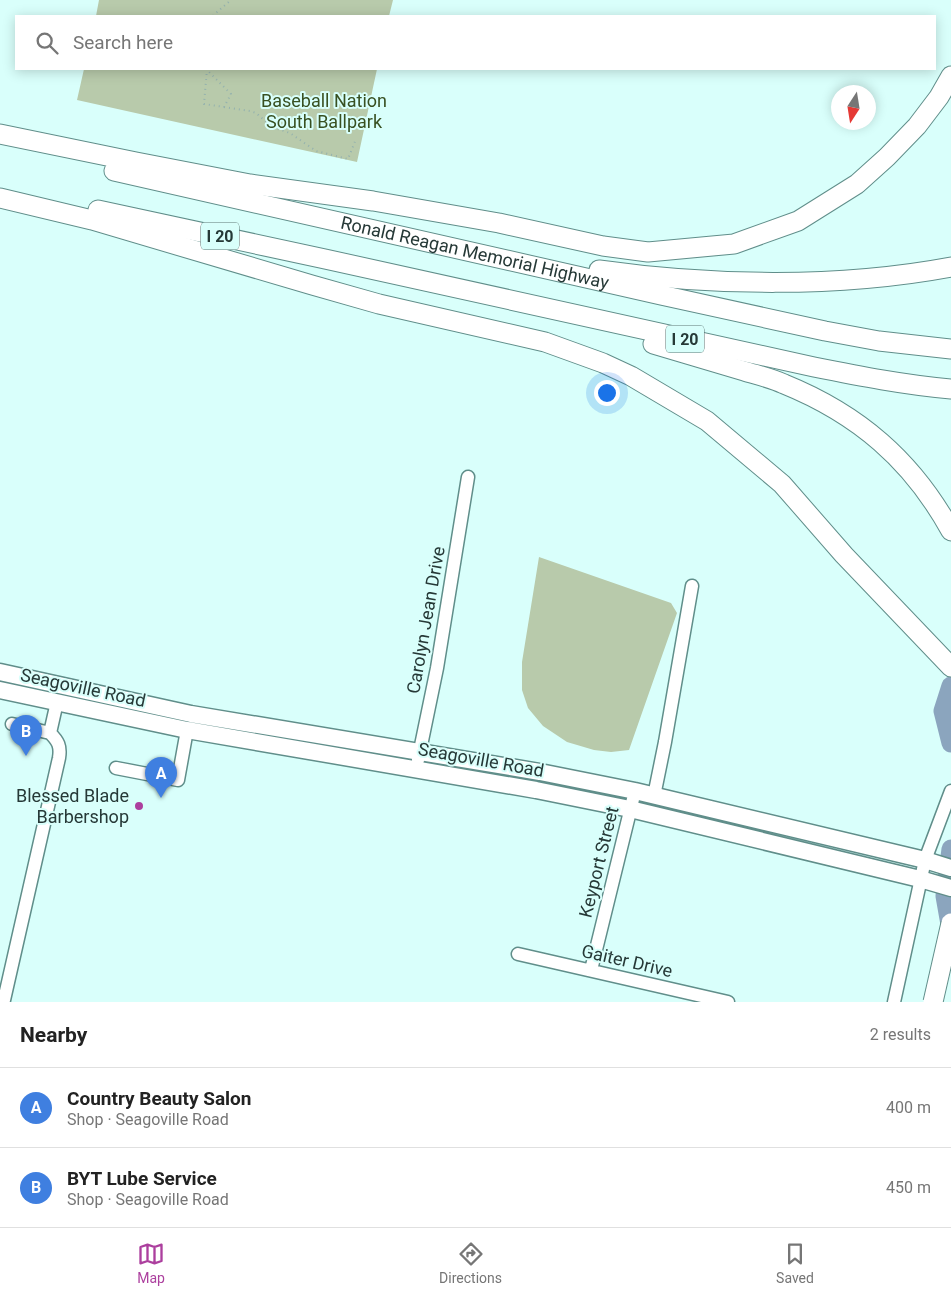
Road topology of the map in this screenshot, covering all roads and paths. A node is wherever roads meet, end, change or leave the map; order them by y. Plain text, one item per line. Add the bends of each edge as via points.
1 (232, 0) edge
2 (214, 15) edge
3 (208, 70) edge
4 (951, 76) edge
5 (224, 107) junction
6 (0, 134) edge
7 (356, 139) dead end
8 (0, 144) edge
9 (0, 190) edge
10 (0, 198) edge
11 (349, 225) junction
12 (950, 268) edge
13 (440, 284) junction
14 (945, 349) edge
15 (942, 388) edge
16 (468, 477) dead end
17 (951, 531) edge
18 (692, 586) dead end
19 (951, 667) edge
20 (0, 672) edge
21 (61, 685) junction
22 (0, 690) edge
23 (57, 702) junction
24 (189, 722) junction
25 (12, 724) dead end
26 (50, 733) junction
27 (419, 753) junction
28 (116, 768) dead end
29 (416, 770) junction
30 (635, 791) junction
31 (951, 791) edge
32 (654, 796) junction
33 (630, 809) junction
34 (731, 814) junction
35 (727, 832) junction
36 (936, 859) edge
37 (920, 879) junction
38 (944, 886) edge
39 (951, 923) edge
40 (518, 954) dead end
41 (591, 970) junction
42 (947, 980) edge
43 (4, 1000) dead end
44 (728, 1002) edge
45 (894, 1002) edge
46 (932, 1002) edge

1 - 2 path
3 - 5 path via 231,94
3 - 5 path via 204,104
4 - 6 highway via 918,126 887,157 857,184 798,220 734,244 648,252 392,204 250,184
5 - 7 path via 256,113 272,127 290,133 316,151 348,159
8 - 11 highway, Ronald Reagan Memorial Highway / I 20
9 - 13 highway, I 20
10 - 19 highway via 92,220 379,304 545,342 631,376 707,421 782,484 832,542
11 - 12 highway via 590,269 668,278 822,282
11 - 14 highway, Ronald Reagan Memorial Highway / I 20 via 825,331
13 - 15 highway, I 20 via 858,376
13 - 17 highway via 782,383 822,401 854,420 905,464 926,490
16 - 27 street, Carolyn Jean Drive via 437,668
18 - 32 street
20 - 21 main road, Seagoville Road
21 - 23 main road
21 - 24 main road, Seagoville Road
22 - 23 main road, Seagoville Road
23 - 24 main road, Seagoville Road
23 - 26 street
24 - 27 main road, Seagoville Road
24 - 28 street via 178,780
24 - 29 main road, Seagoville Road
25 - 26 street
26 - 43 street via 59,743 59,754
27 - 29 street, Carolyn Jean Drive
27 - 30 main road, Seagoville Road
29 - 33 main road, Seagoville Road
30 - 32 main road, Seagoville Road
30 - 33 street, Keyport Street
31 - 36 street
32 - 34 main road, Seagoville Road
33 - 35 main road, Seagoville Road
33 - 41 street, Keyport Street
34 - 35 main road
34 - 36 main road, Seagoville Road
35 - 37 main road, Seagoville Road
36 - 37 street
37 - 38 main road, Seagoville Road
37 - 45 street
39 - 46 highway, bridge
40 - 41 street, Gaiter Drive
41 - 44 street, Gaiter Drive
42 - 46 highway

